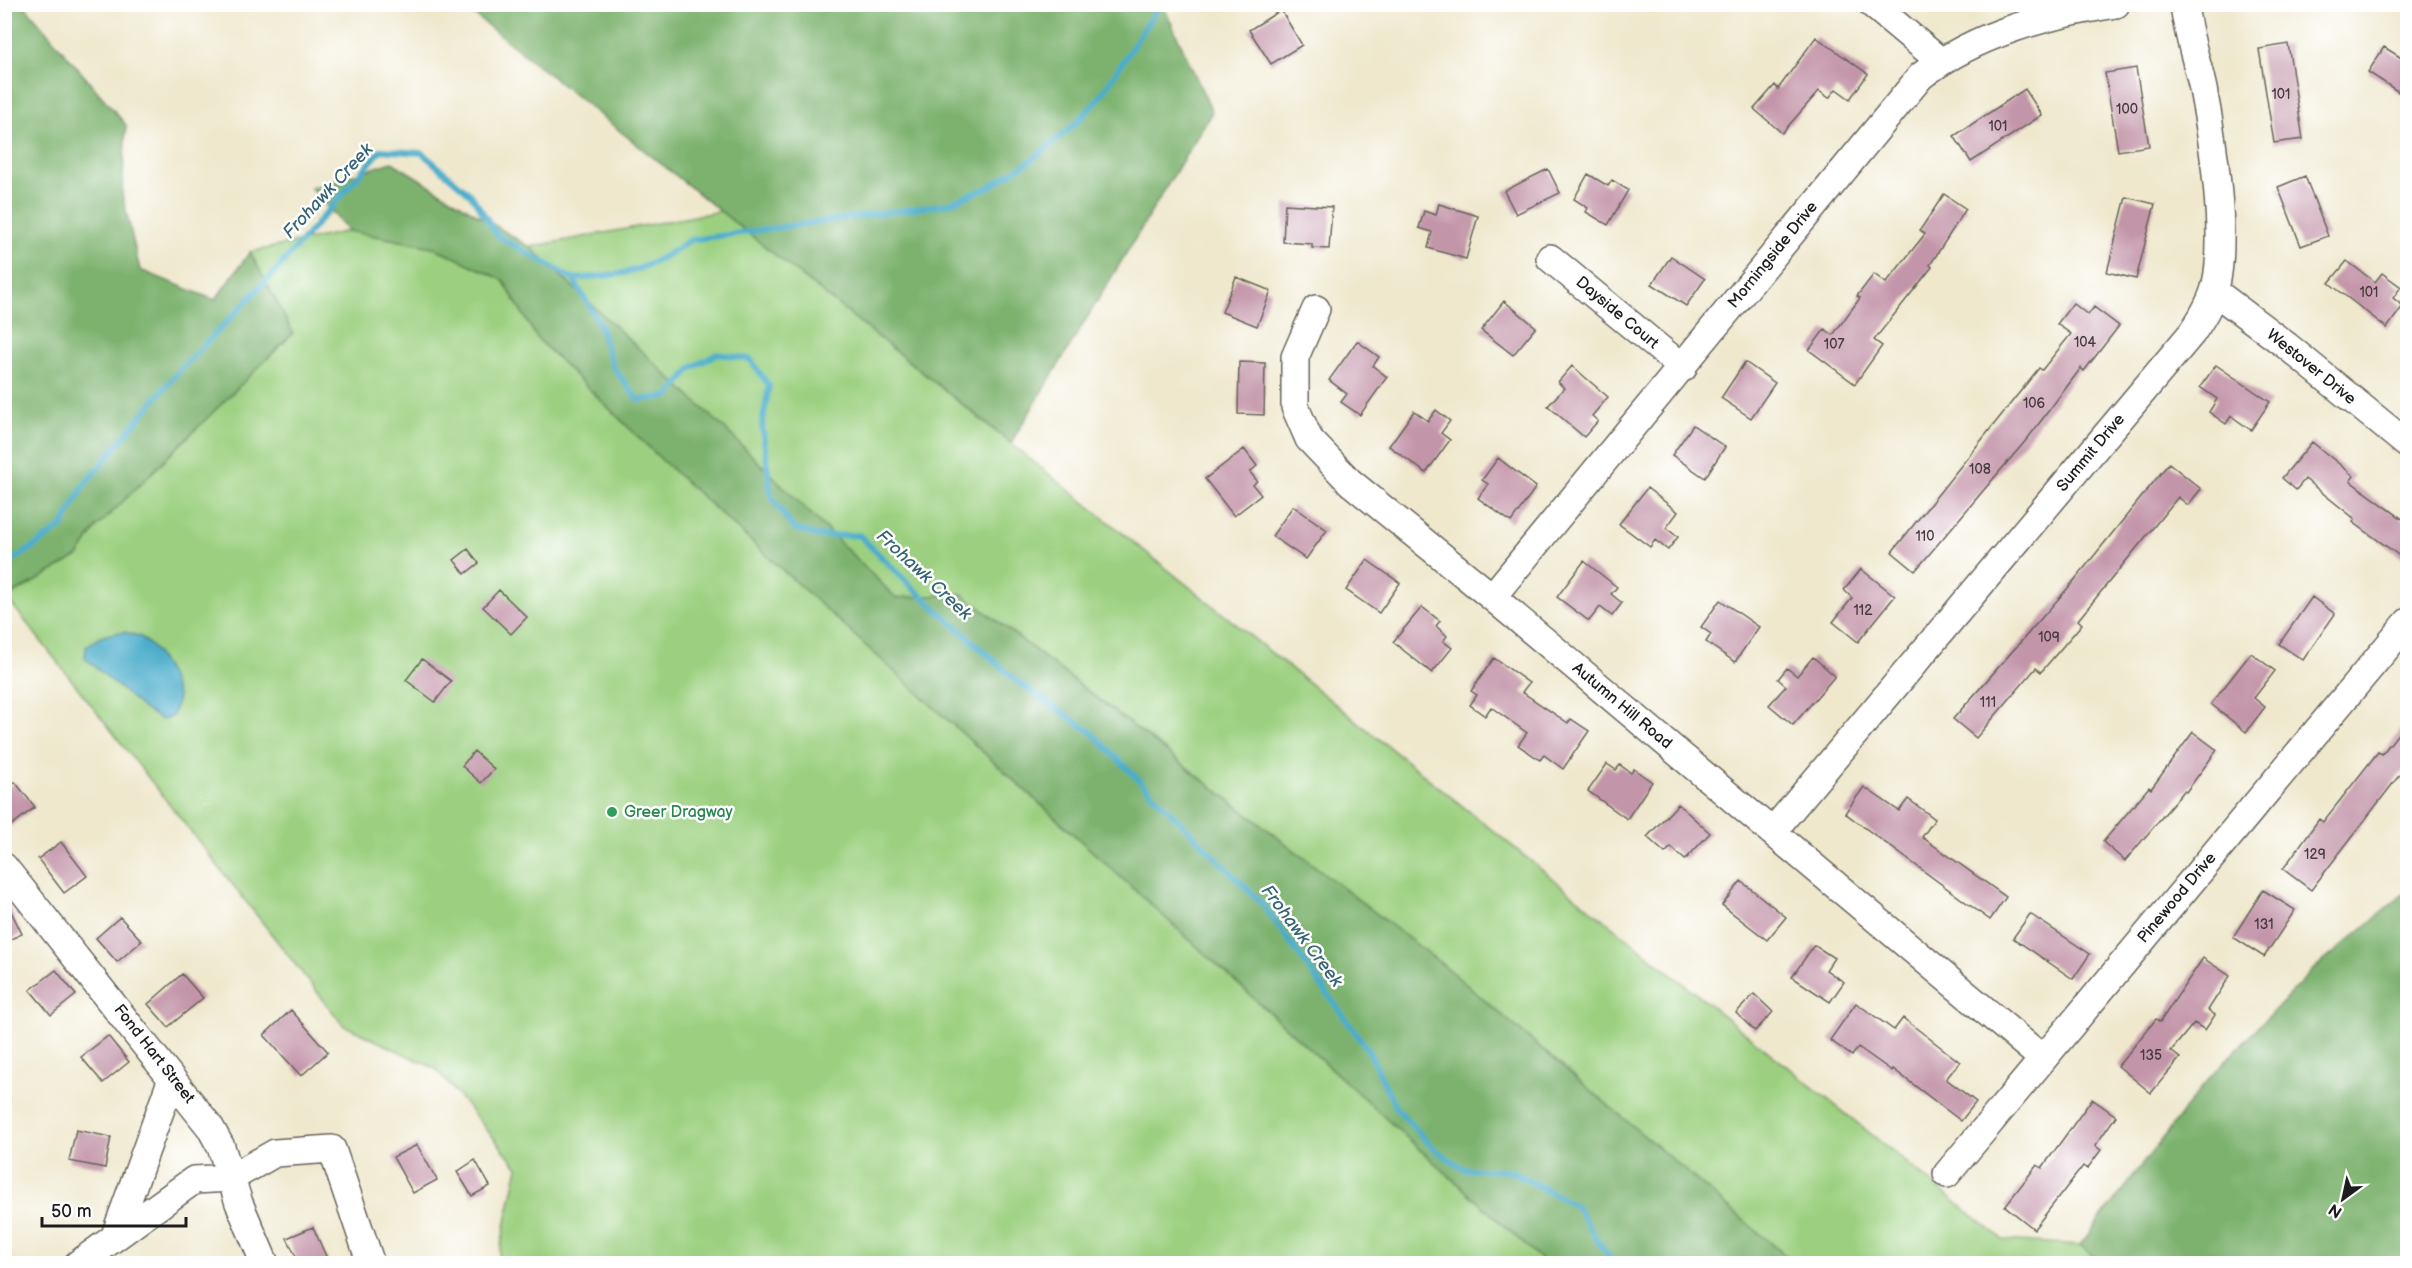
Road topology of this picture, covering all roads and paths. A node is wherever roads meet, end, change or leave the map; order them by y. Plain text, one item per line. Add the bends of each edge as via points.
1 (1872, 4) edge
2 (2116, 4) edge
3 (2184, 4) edge
4 (1940, 61) junction
5 (1550, 258) dead end
6 (2214, 291) junction
7 (1316, 309) dead end
8 (1683, 368) junction
9 (2408, 445) edge
10 (1492, 597) junction
11 (2408, 622) edge
12 (1772, 832) junction
13 (4, 867) edge
14 (2043, 1059) junction
15 (171, 1081) junction
16 (1947, 1174) dead end
17 (231, 1178) junction
18 (114, 1238) junction
19 (78, 1263) edge
20 (265, 1263) edge
21 (371, 1263) edge

1 - 4 street
2 - 4 street, Morningside Drive via 2021,26
3 - 6 street, Summit Drive via 2203,89 2217,199 2218,264
4 - 8 street, Morningside Drive via 1905,93
5 - 8 street, Dayside Court
6 - 9 street, Westover Drive
6 - 12 street, Summit Drive via 2192,333
7 - 10 street, Autumn Hill Road via 1295,357 1295,407 1309,439 1350,482
8 - 10 street, Morningside Drive
10 - 12 street, Autumn Hill Road
11 - 14 street, Pinewood Drive
12 - 14 street, Autumn Hill Road
13 - 15 street, Fond Hart Street
14 - 16 street, Pinewood Drive
15 - 17 street, Fond Hart Street via 210,1127
15 - 18 street
17 - 18 street via 194,1180
17 - 20 street, Fond Hart Street
17 - 21 street via 275,1153 332,1149
18 - 19 street

